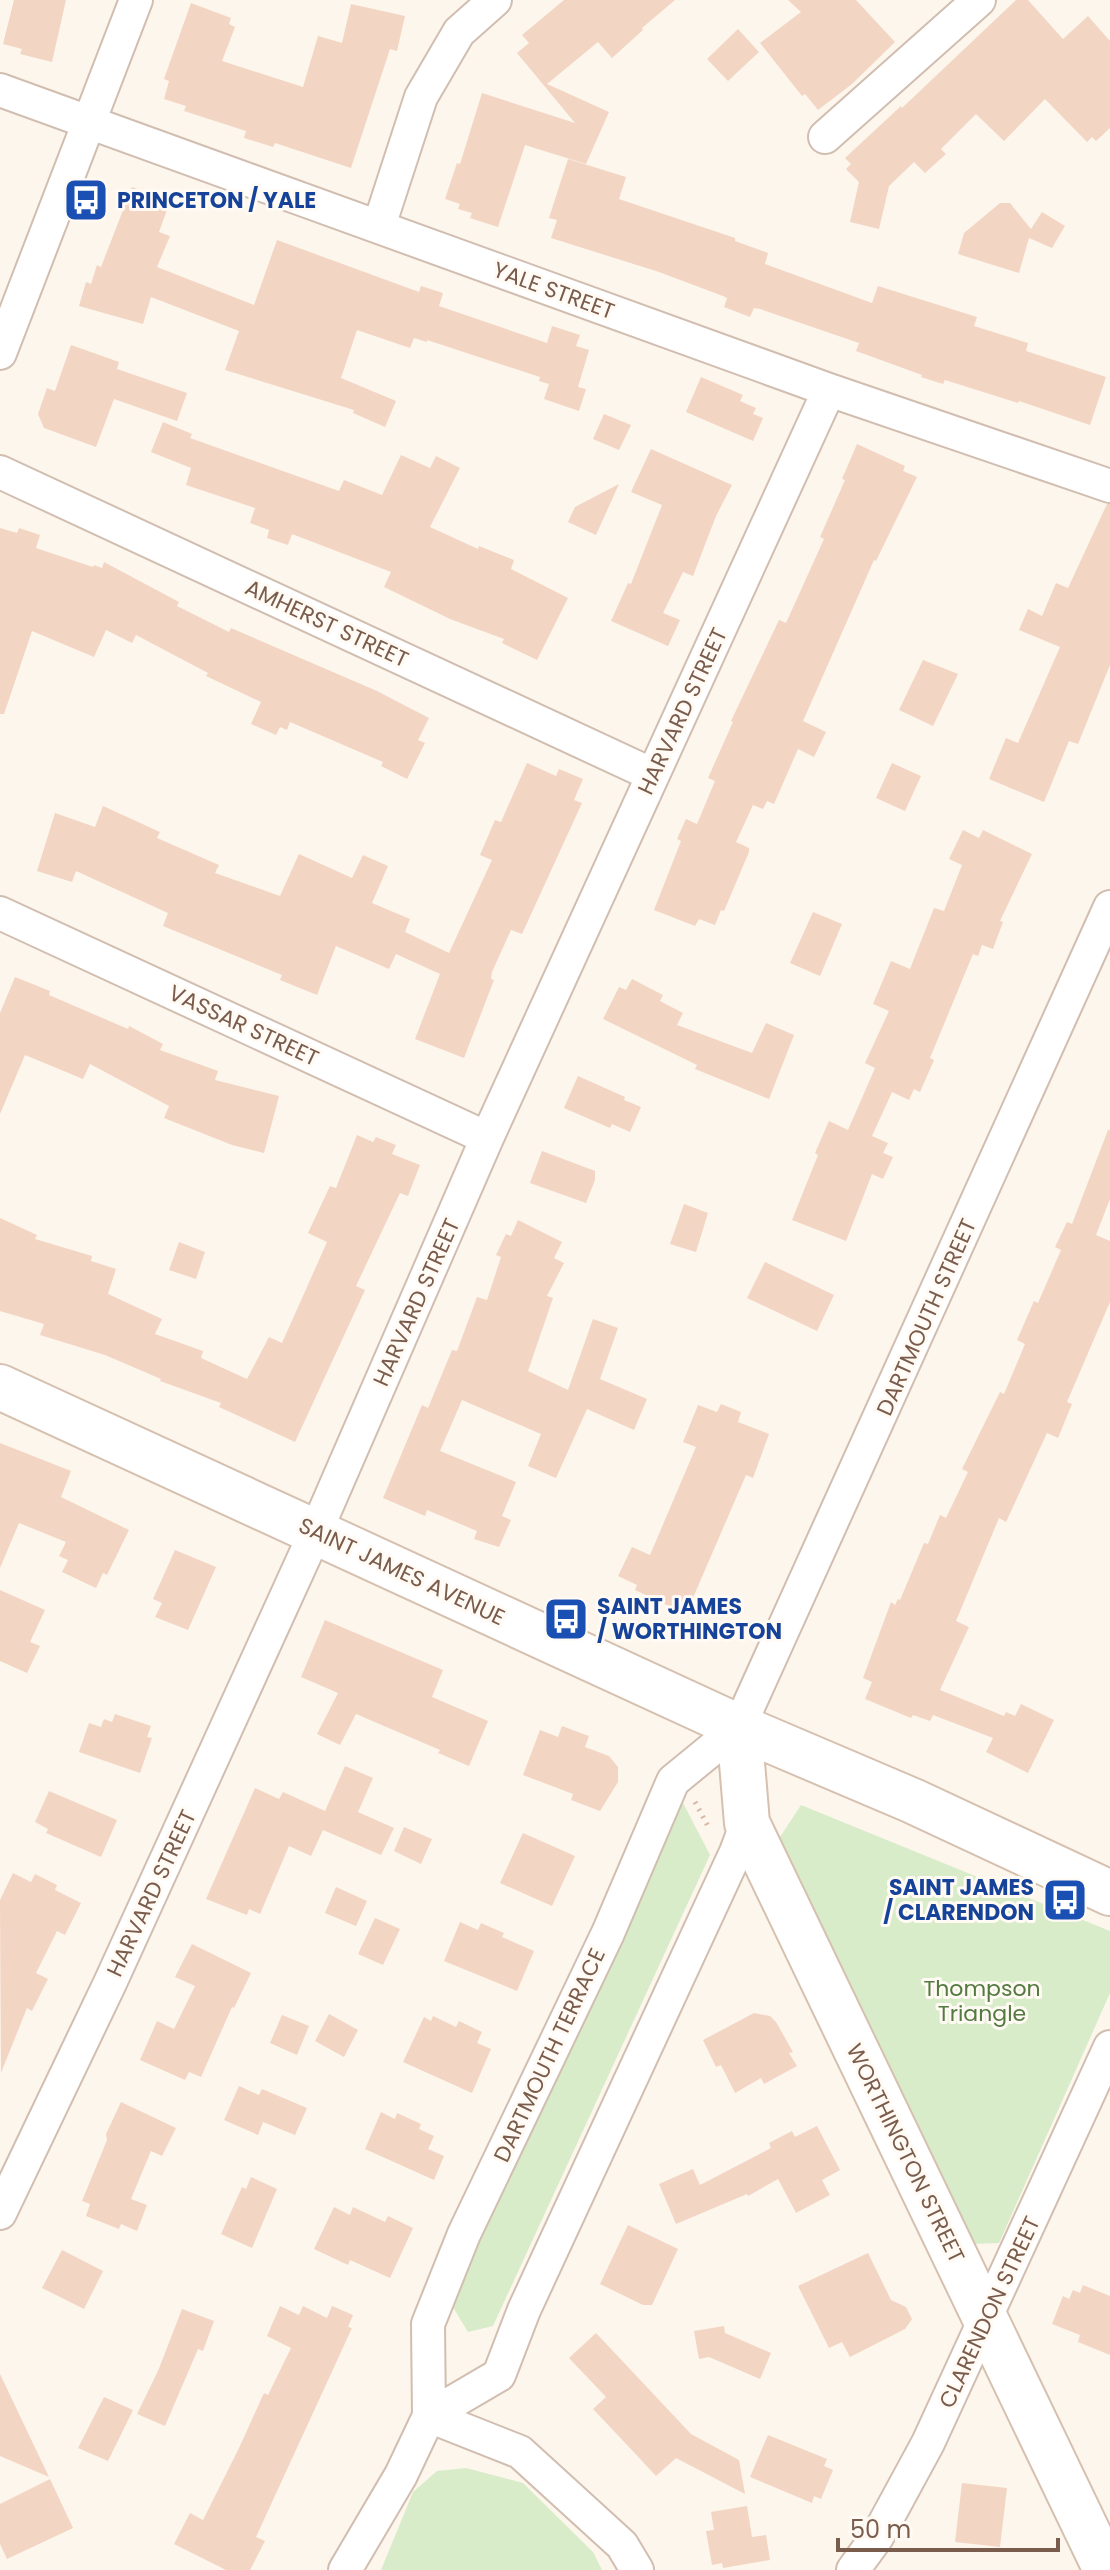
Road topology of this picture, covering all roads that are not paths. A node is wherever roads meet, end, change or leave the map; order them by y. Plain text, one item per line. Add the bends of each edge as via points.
1 (136, 0) edge
2 (495, 0) edge
3 (979, 0) edge
4 (0, 90) edge
5 (90, 122) junction
6 (825, 137) dead end
7 (379, 226) junction
8 (0, 353) edge
9 (829, 390) junction
10 (0, 472) edge
11 (1110, 486) edge
12 (653, 775) junction
13 (1110, 907) edge
14 (0, 913) edge
15 (487, 1138) junction
16 (0, 1387) edge
17 (316, 1531) junction
18 (739, 1727) junction
19 (728, 1826) junction
20 (1110, 1893) edge
21 (1110, 2047) edge
22 (0, 2213) edge
23 (986, 2321) junction
24 (429, 2416) junction
25 (345, 2570) edge
26 (637, 2570) edge
27 (853, 2570) edge
28 (1106, 2570) edge

1 - 5 street
2 - 7 street via 459,32 421,97
3 - 6 street
4 - 5 street, YALE STREET
5 - 7 street, YALE STREET
5 - 8 street
7 - 9 street, YALE STREET
9 - 11 street, YALE STREET
9 - 12 street, HARVARD STREET
10 - 12 street, AMHERST STREET
12 - 15 street, HARVARD STREET
13 - 18 street, DARTMOUTH STREET
14 - 15 street, VASSAR STREET
15 - 17 street, HARVARD STREET
16 - 17 main road, SAINT JAMES AVENUE
17 - 18 main road, SAINT JAMES AVENUE
17 - 22 street, HARVARD STREET
18 - 19 main road, WORTHINGTON STREET
18 - 20 main road, SAINT JAMES AVENUE
18 - 24 street, DARTMOUTH TERRACE via 673,1781 608,1933 464,2234 428,2324
19 - 23 main road, WORTHINGTON STREET
19 - 24 street via 736,1852 524,2310 499,2375
21 - 23 street, CLARENDON STREET
23 - 27 street, CLARENDON STREET via 928,2443
23 - 28 main road, WORTHINGTON STREET
24 - 25 street, DARTMOUTH TERRACE
24 - 26 street via 520,2452 622,2545

